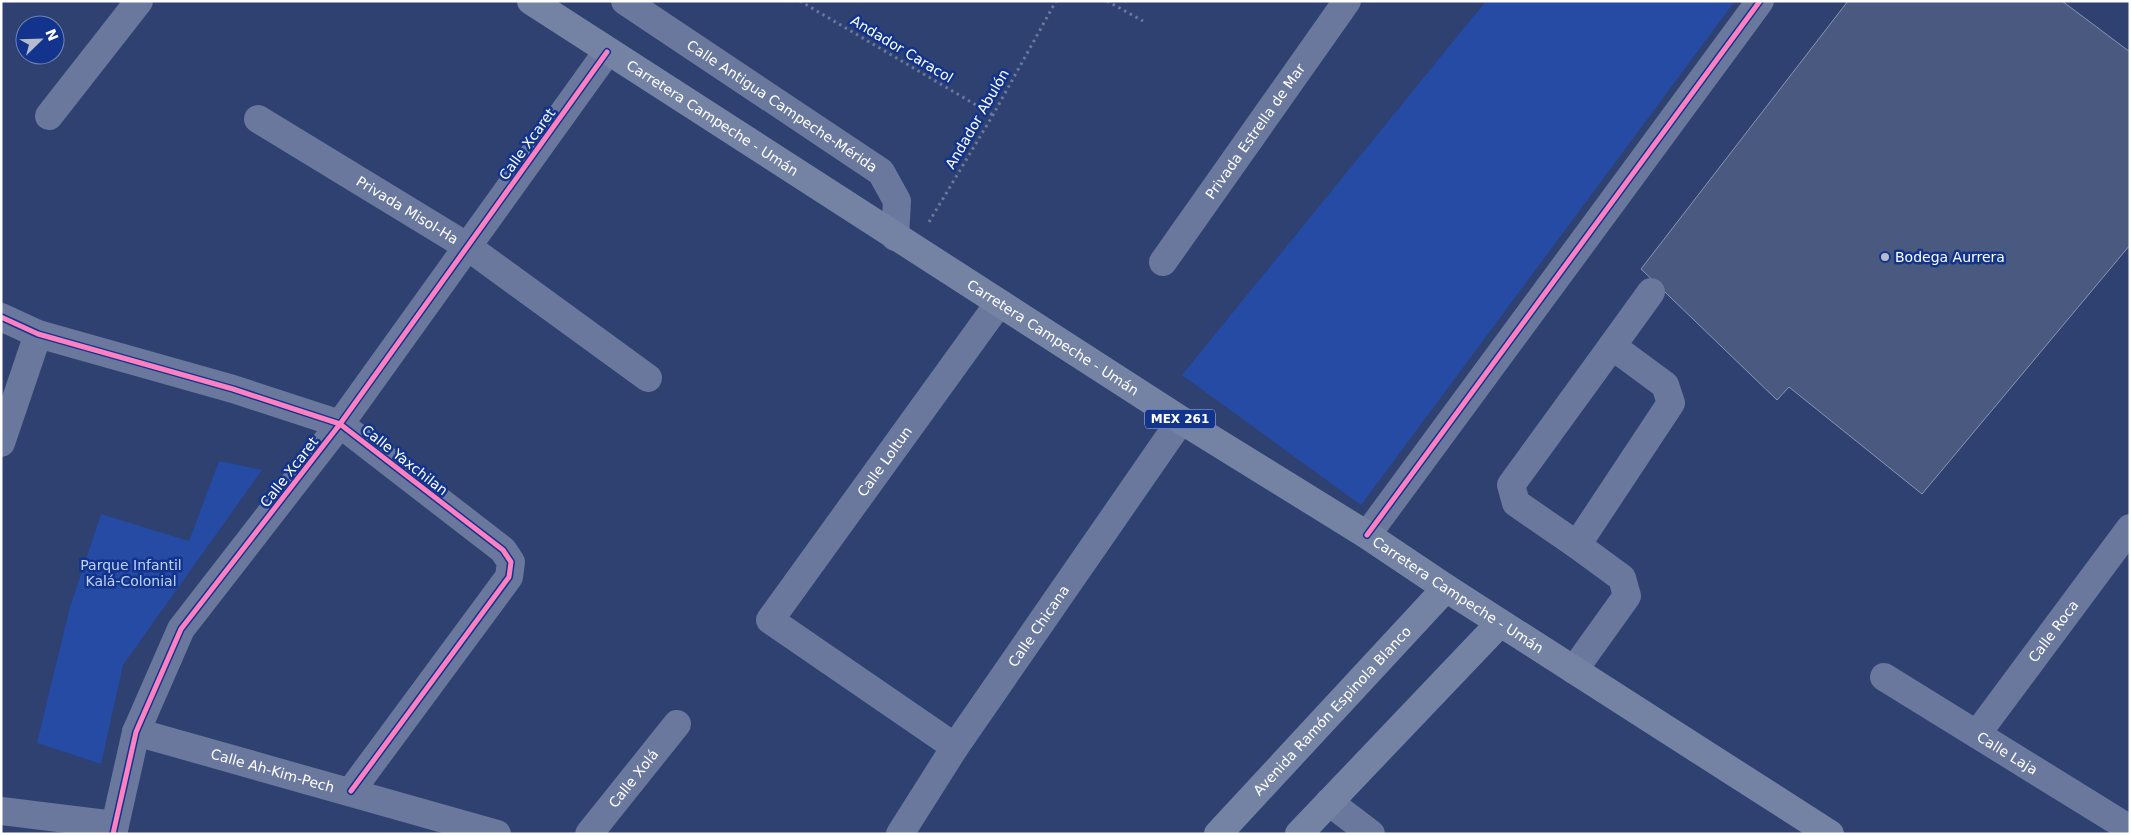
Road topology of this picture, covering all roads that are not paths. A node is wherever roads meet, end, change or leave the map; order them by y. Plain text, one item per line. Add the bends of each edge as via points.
1 (139, 1) edge
2 (531, 1) edge
3 (625, 1) edge
4 (1347, 1) edge
5 (1760, 1) edge
6 (607, 52) junction
7 (49, 116) dead end
8 (258, 119) dead end
9 (904, 242) junction
10 (468, 247) junction
11 (1163, 262) dead end
12 (1651, 292) dead end
13 (999, 303) junction
14 (1, 317) edge
15 (38, 334) junction
16 (1612, 346) junction
17 (648, 378) dead end
18 (1181, 420) junction
19 (340, 424) junction
20 (1, 443) edge
21 (2130, 528) edge
22 (1367, 535) junction
23 (1577, 545) junction
24 (1446, 588) junction
25 (1500, 623) junction
26 (1574, 670) junction
27 (1884, 677) dead end
28 (677, 724) dead end
29 (136, 732) junction
30 (1977, 734) junction
31 (956, 748) junction
32 (351, 791) junction
33 (1329, 802) junction
34 (1, 811) edge
35 (114, 829) edge
36 (2130, 829) edge
37 (496, 834) edge
38 (589, 834) edge
39 (900, 834) edge
40 (1218, 834) edge
41 (1299, 834) edge
42 (1371, 834) edge
43 (1830, 834) edge

1 - 7 street
2 - 6 main road, Carretera Campeche - Umán / MEX 261
3 - 9 street, Calle Antigua Campeche-Mérida via 881,172 897,201
4 - 11 street, Privada Estrella de Mar
5 - 22 street
6 - 9 main road, Carretera Campeche - Umán / MEX 261
6 - 10 street, Calle Xcaret
8 - 10 street, Privada Misol-Ha
9 - 13 main road, Carretera Campeche - Umán / MEX 261
10 - 17 street, Privada Misol-Ha
10 - 19 street, Calle Xcaret
12 - 16 street
13 - 18 main road, Carretera Campeche - Umán / MEX 261
13 - 31 street, Calle Loltun via 770,620
14 - 15 street, Calle Yaxchilan
15 - 19 street, Calle Yaxchilan via 233,389
15 - 20 street
16 - 23 street via 1665,385 1671,403
16 - 23 street via 1511,485 1516,503
18 - 22 main road, Carretera Campeche - Umán / MEX 261
18 - 31 street, Calle Chicana
19 - 29 street, Calle Xcaret via 182,628
19 - 32 street, Calle Yaxchilan via 503,550 511,562 509,577
21 - 30 street, Calle Roca
22 - 24 main road, Carretera Campeche - Umán / MEX 261
23 - 26 street via 1622,578 1628,596
24 - 25 main road, Carretera Campeche - Umán / MEX 261
24 - 40 main road, Avenida Ramón Espinola Blanco
25 - 26 main road, Carretera Campeche - Umán / MEX 261
25 - 33 main road
26 - 43 main road, Carretera Campeche - Umán / MEX 261
27 - 30 street, Calle Laja
28 - 38 street, Calle Xolá
29 - 32 street, Calle Ah-Kim-Pech
29 - 35 street, Calle Xcaret
30 - 36 street, Calle Laja
31 - 39 street, Calle Chicana
32 - 37 street, Calle Ah-Kim-Pech
33 - 41 main road
33 - 42 street
34 - 35 street

